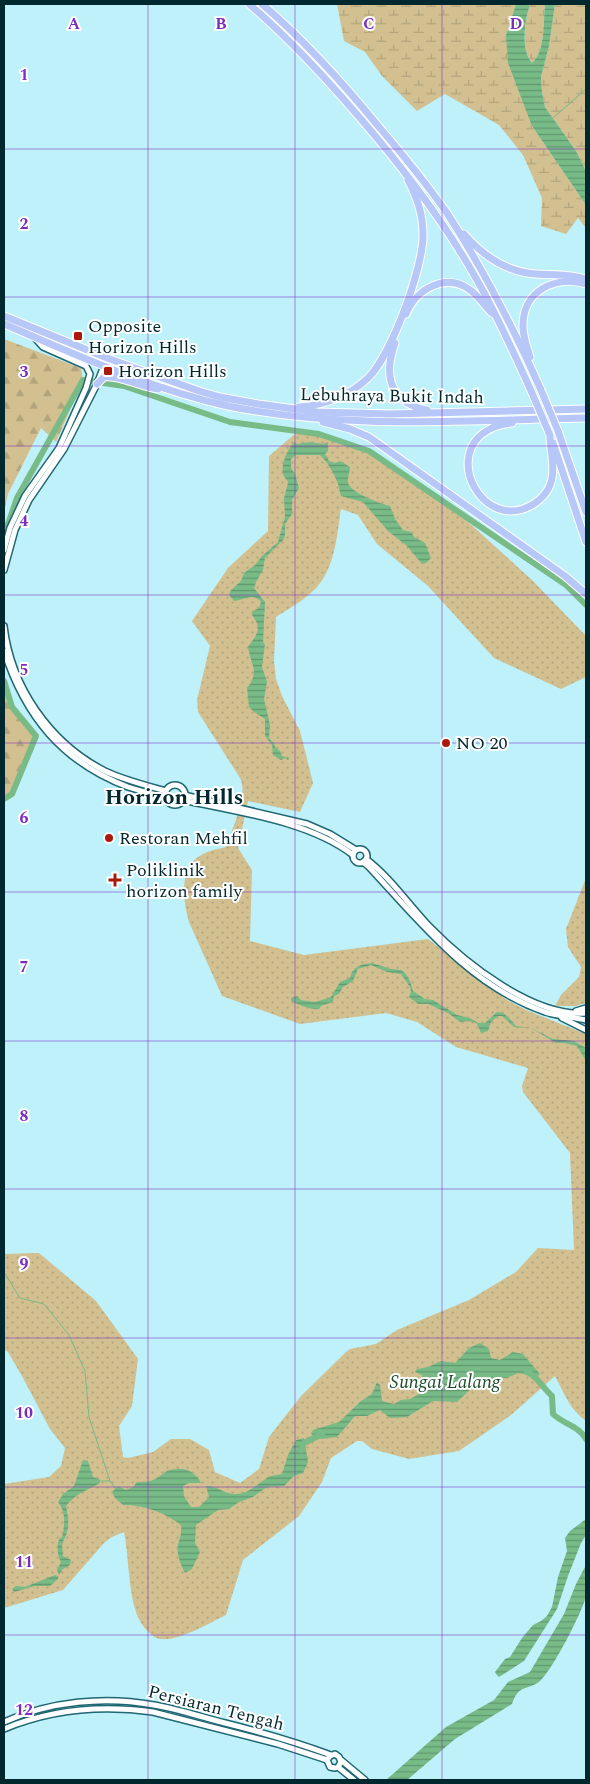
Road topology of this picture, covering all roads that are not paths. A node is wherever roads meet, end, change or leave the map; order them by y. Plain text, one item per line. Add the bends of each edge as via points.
1 (249, 4) edge
2 (262, 4) edge
3 (404, 170) junction
4 (452, 221) junction
5 (586, 279) edge
6 (586, 284) edge
7 (4, 316) edge
8 (496, 317) junction
9 (4, 324) edge
10 (34, 337) junction
11 (107, 358) junction
12 (104, 366) junction
13 (533, 372) junction
14 (97, 384) junction
15 (171, 391) junction
16 (281, 408) junction
17 (586, 409) edge
18 (447, 413) junction
19 (291, 416) junction
20 (586, 418) edge
21 (527, 419) junction
22 (550, 435) junction
23 (578, 489) junction
24 (586, 499) edge
25 (586, 512) edge
26 (586, 542) edge
27 (4, 550) edge
28 (4, 570) edge
29 (586, 594) edge
30 (4, 626) edge
31 (4, 651) edge
32 (166, 794) junction
33 (184, 797) junction
34 (354, 852) junction
35 (364, 860) junction
36 (586, 1008) edge
37 (546, 1012) junction
38 (563, 1012) junction
39 (586, 1013) edge
40 (586, 1020) edge
41 (586, 1030) edge
42 (4, 1722) edge
43 (4, 1729) edge
44 (331, 1755) junction
45 (327, 1760) junction
46 (341, 1760) junction
47 (338, 1767) junction
48 (354, 1780) edge
49 (365, 1780) edge

1 - 3 highway via 310,61
2 - 4 highway via 338,78 409,162
3 - 8 highway via 457,246
3 - 16 highway via 423,222 423,244 417,270 388,349 369,376 345,394 316,405
4 - 5 highway via 477,249 506,267 528,273
4 - 13 highway
6 - 13 highway via 569,280 553,283 541,289 529,302 523,329
7 - 11 highway, Lebuhraya Bukit Indah
8 - 18 highway via 472,292 452,283 426,289 410,305 390,357 392,386 400,398 412,406
8 - 22 highway, bridge
9 - 10 highway, Lebuhraya Bukit Indah
10 - 12 highway, Lebuhraya Bukit Indah
10 - 27 street via 43,347 86,366 90,374 59,448 25,496
11 - 12 street
11 - 16 highway, Lebuhraya Bukit Indah via 213,395
12 - 14 street
12 - 15 highway, Lebuhraya Bukit Indah
13 - 23 highway, bridge
14 - 15 highway via 104,376 114,376 146,388
14 - 28 street via 64,449 29,500 15,530
15 - 19 highway, Lebuhraya Bukit Indah via 230,406
16 - 18 highway, Lebuhraya Bukit Indah via 353,414
17 - 18 highway, Lebuhraya Bukit Indah
19 - 21 highway, Lebuhraya Bukit Indah via 415,421
19 - 29 highway via 340,426 370,438
20 - 21 highway, Lebuhraya Bukit Indah
21 - 22 highway via 491,428 472,448 470,476 476,492 487,502 502,509 518,510 541,498 553,473
22 - 26 highway
23 - 24 highway
23 - 25 highway
30 - 32 street via 15,670 34,708 56,735 83,758 104,770
31 - 32 street via 30,711 65,750 101,775 129,787
32 - 33 street via 170,787 175,786 180,788
32 - 33 street via 169,803 174,805 180,804
33 - 34 street via 307,824 330,834
34 - 35 street via 355,861
34 - 35 street via 364,851
35 - 37 street via 452,955 502,992
35 - 38 street via 455,951 505,987 548,1009
36 - 38 street
37 - 40 street
37 - 41 street
38 - 39 street
42 - 44 street, Persiaran Tengah via 61,1705 94,1701 133,1702 261,1732
43 - 45 street, Persiaran Tengah via 62,1712 94,1708 132,1709 278,1744
44 - 45 street
44 - 46 street
45 - 47 street via 331,1768
46 - 47 street
46 - 49 street
47 - 48 street

